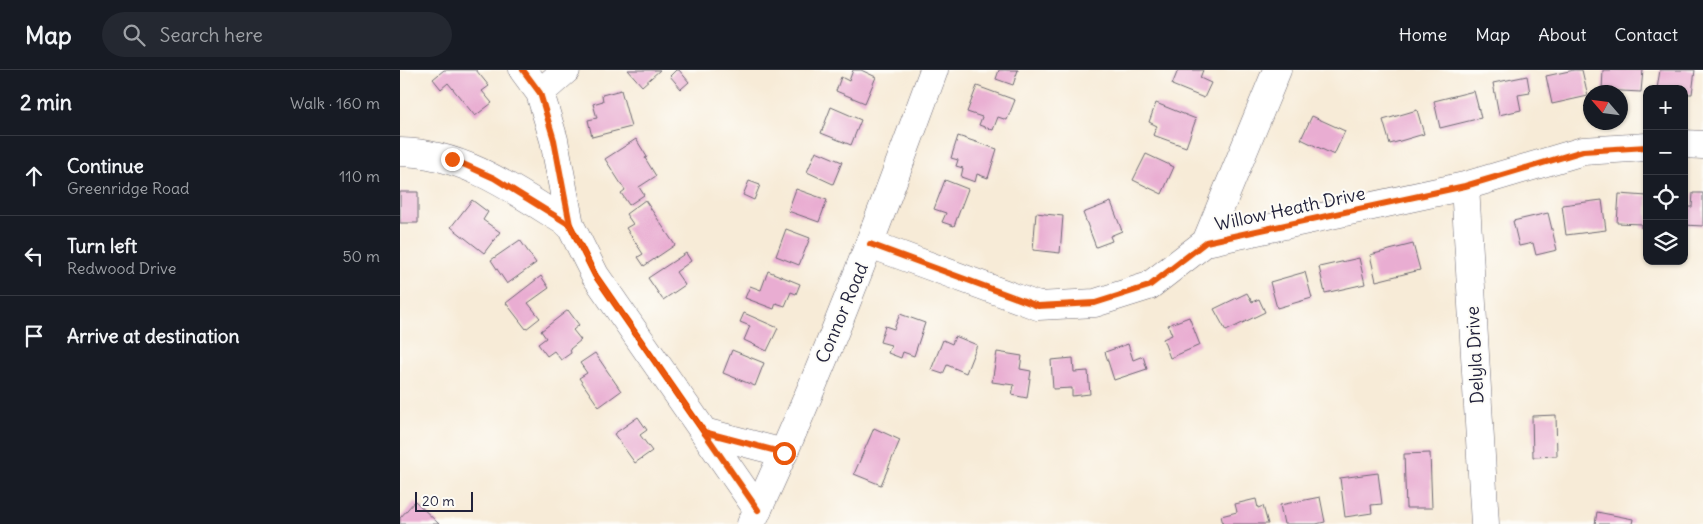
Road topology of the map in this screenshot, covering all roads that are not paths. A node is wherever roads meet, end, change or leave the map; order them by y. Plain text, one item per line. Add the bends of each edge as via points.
1 (523, 70) edge
2 (566, 70) edge
3 (934, 70) edge
4 (1277, 70) edge
5 (540, 93) junction
6 (1688, 144) edge
7 (1703, 145) edge
8 (1643, 147) edge
9 (400, 152) edge
10 (1465, 186) junction
11 (570, 225) junction
12 (1206, 242) junction
13 (870, 244) junction
14 (704, 432) junction
15 (784, 453) junction
16 (754, 517) edge
17 (1485, 524) edge

1 - 5 street
2 - 5 street
3 - 13 street, Connor Road
4 - 12 street
5 - 11 street via 554,140
6 - 7 street
8 - 10 street, Willow Heath Drive via 1583,151
9 - 11 street via 452,159 494,178
10 - 12 street, Willow Heath Drive
10 - 17 street, Delyla Drive
11 - 14 street via 595,275
12 - 13 street, Willow Heath Drive via 1149,286 1095,303 1038,306
13 - 15 street, Connor Road
14 - 15 street
14 - 16 street
15 - 16 street, Connor Road

